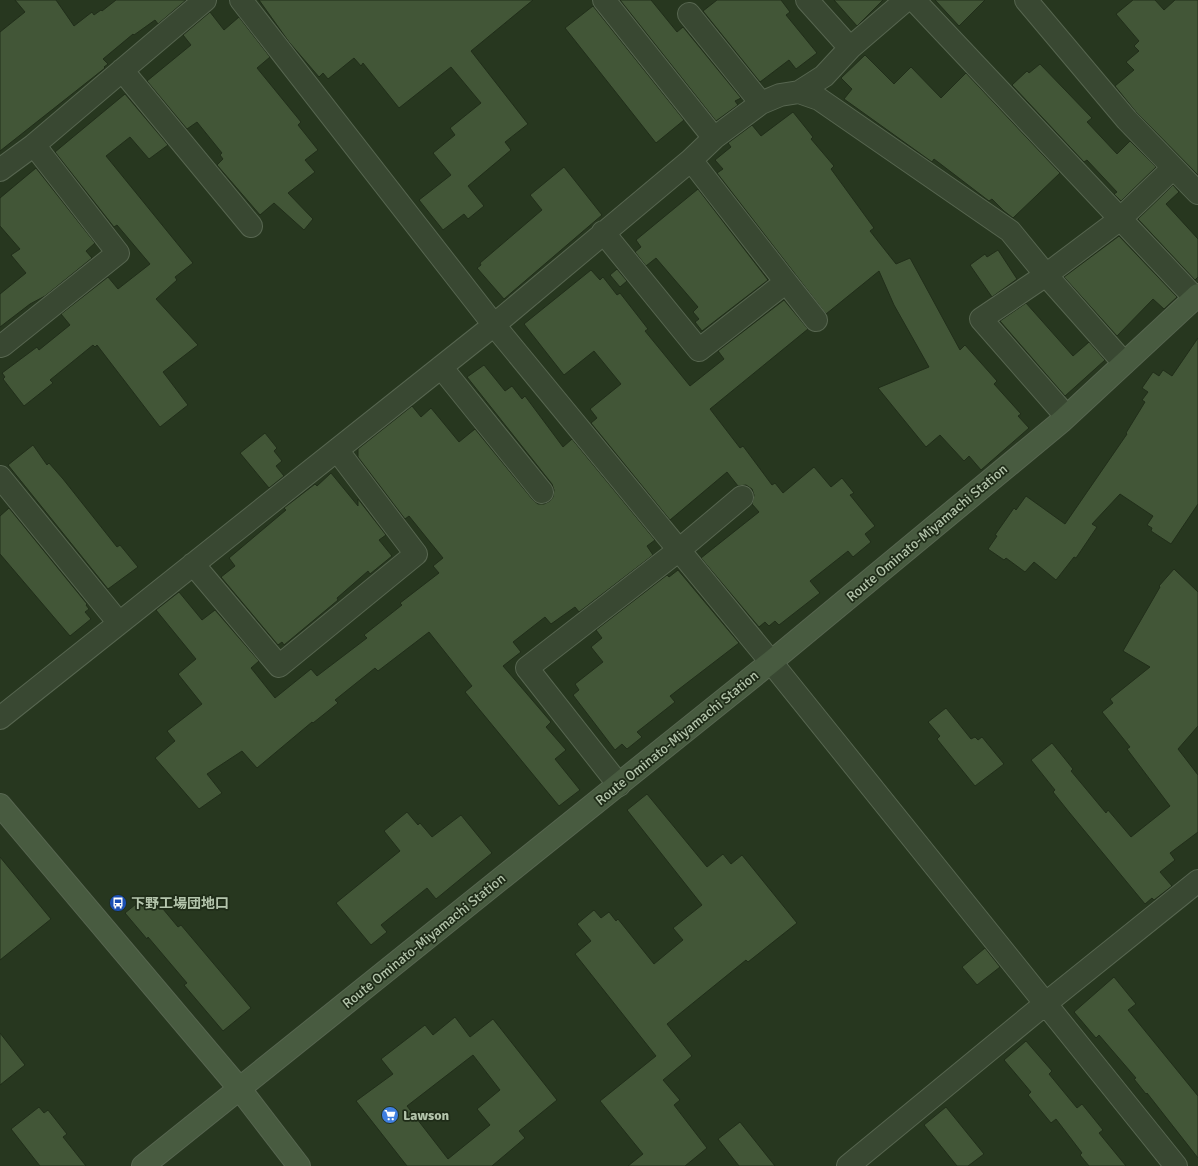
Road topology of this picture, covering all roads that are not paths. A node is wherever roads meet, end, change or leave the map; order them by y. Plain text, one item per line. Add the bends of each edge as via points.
1 (205, 0) edge
2 (241, 0) edge
3 (604, 0) edge
4 (807, 0) edge
5 (906, 0) edge
6 (914, 0) edge
7 (1026, 0) edge
8 (688, 14) dead end
9 (850, 48) junction
10 (122, 70) junction
11 (798, 92) junction
12 (761, 103) junction
13 (714, 138) junction
14 (34, 145) junction
15 (691, 160) junction
16 (1173, 168) junction
17 (0, 170) edge
18 (1198, 193) edge
19 (1119, 220) junction
20 (251, 226) dead end
21 (602, 232) junction
22 (1046, 275) junction
23 (786, 282) junction
24 (1196, 297) edge
25 (816, 320) dead end
26 (494, 325) junction
27 (0, 346) edge
28 (1124, 363) junction
29 (441, 367) junction
30 (1066, 416) junction
31 (337, 450) junction
32 (0, 476) edge
33 (542, 492) dead end
34 (742, 497) dead end
35 (679, 550) junction
36 (194, 564) junction
37 (119, 623) junction
38 (771, 662) junction
39 (0, 718) edge
40 (619, 785) junction
41 (0, 805) edge
42 (1198, 880) edge
43 (1045, 1004) junction
44 (239, 1088) junction
45 (143, 1166) edge
46 (299, 1166) edge
47 (848, 1166) edge
48 (1176, 1166) edge

1 - 10 street
2 - 26 street
3 - 13 street
4 - 9 street
5 - 9 street
6 - 19 street
7 - 16 street via 1127,120
8 - 12 street
9 - 11 street via 824,76
10 - 14 street
10 - 20 street
11 - 12 street via 780,95
11 - 22 street via 819,99 1010,231
12 - 13 street
13 - 15 street
14 - 17 street
14 - 27 street via 118,253
15 - 21 street
15 - 23 street
16 - 18 street
16 - 19 street
19 - 22 street
19 - 24 street
21 - 23 street via 699,350
21 - 26 street
22 - 28 street
22 - 30 street via 981,319
23 - 25 street
24 - 28 main road, Route Ominato-Miyamachi Station
26 - 29 street
26 - 35 street
28 - 30 main road, Route Ominato-Miyamachi Station
29 - 31 street
29 - 33 street
30 - 38 main road, Route Ominato-Miyamachi Station
31 - 36 street
31 - 36 street via 416,554 279,666
32 - 37 street
34 - 35 street
35 - 38 street
35 - 40 street via 527,668
36 - 37 street
37 - 39 street
38 - 40 main road, Route Ominato-Miyamachi Station
38 - 43 street
40 - 44 main road, Route Ominato-Miyamachi Station
41 - 44 main road
42 - 43 street
43 - 47 street
43 - 48 street
44 - 45 main road, Route Ominato-Miyamachi Station
44 - 46 main road

